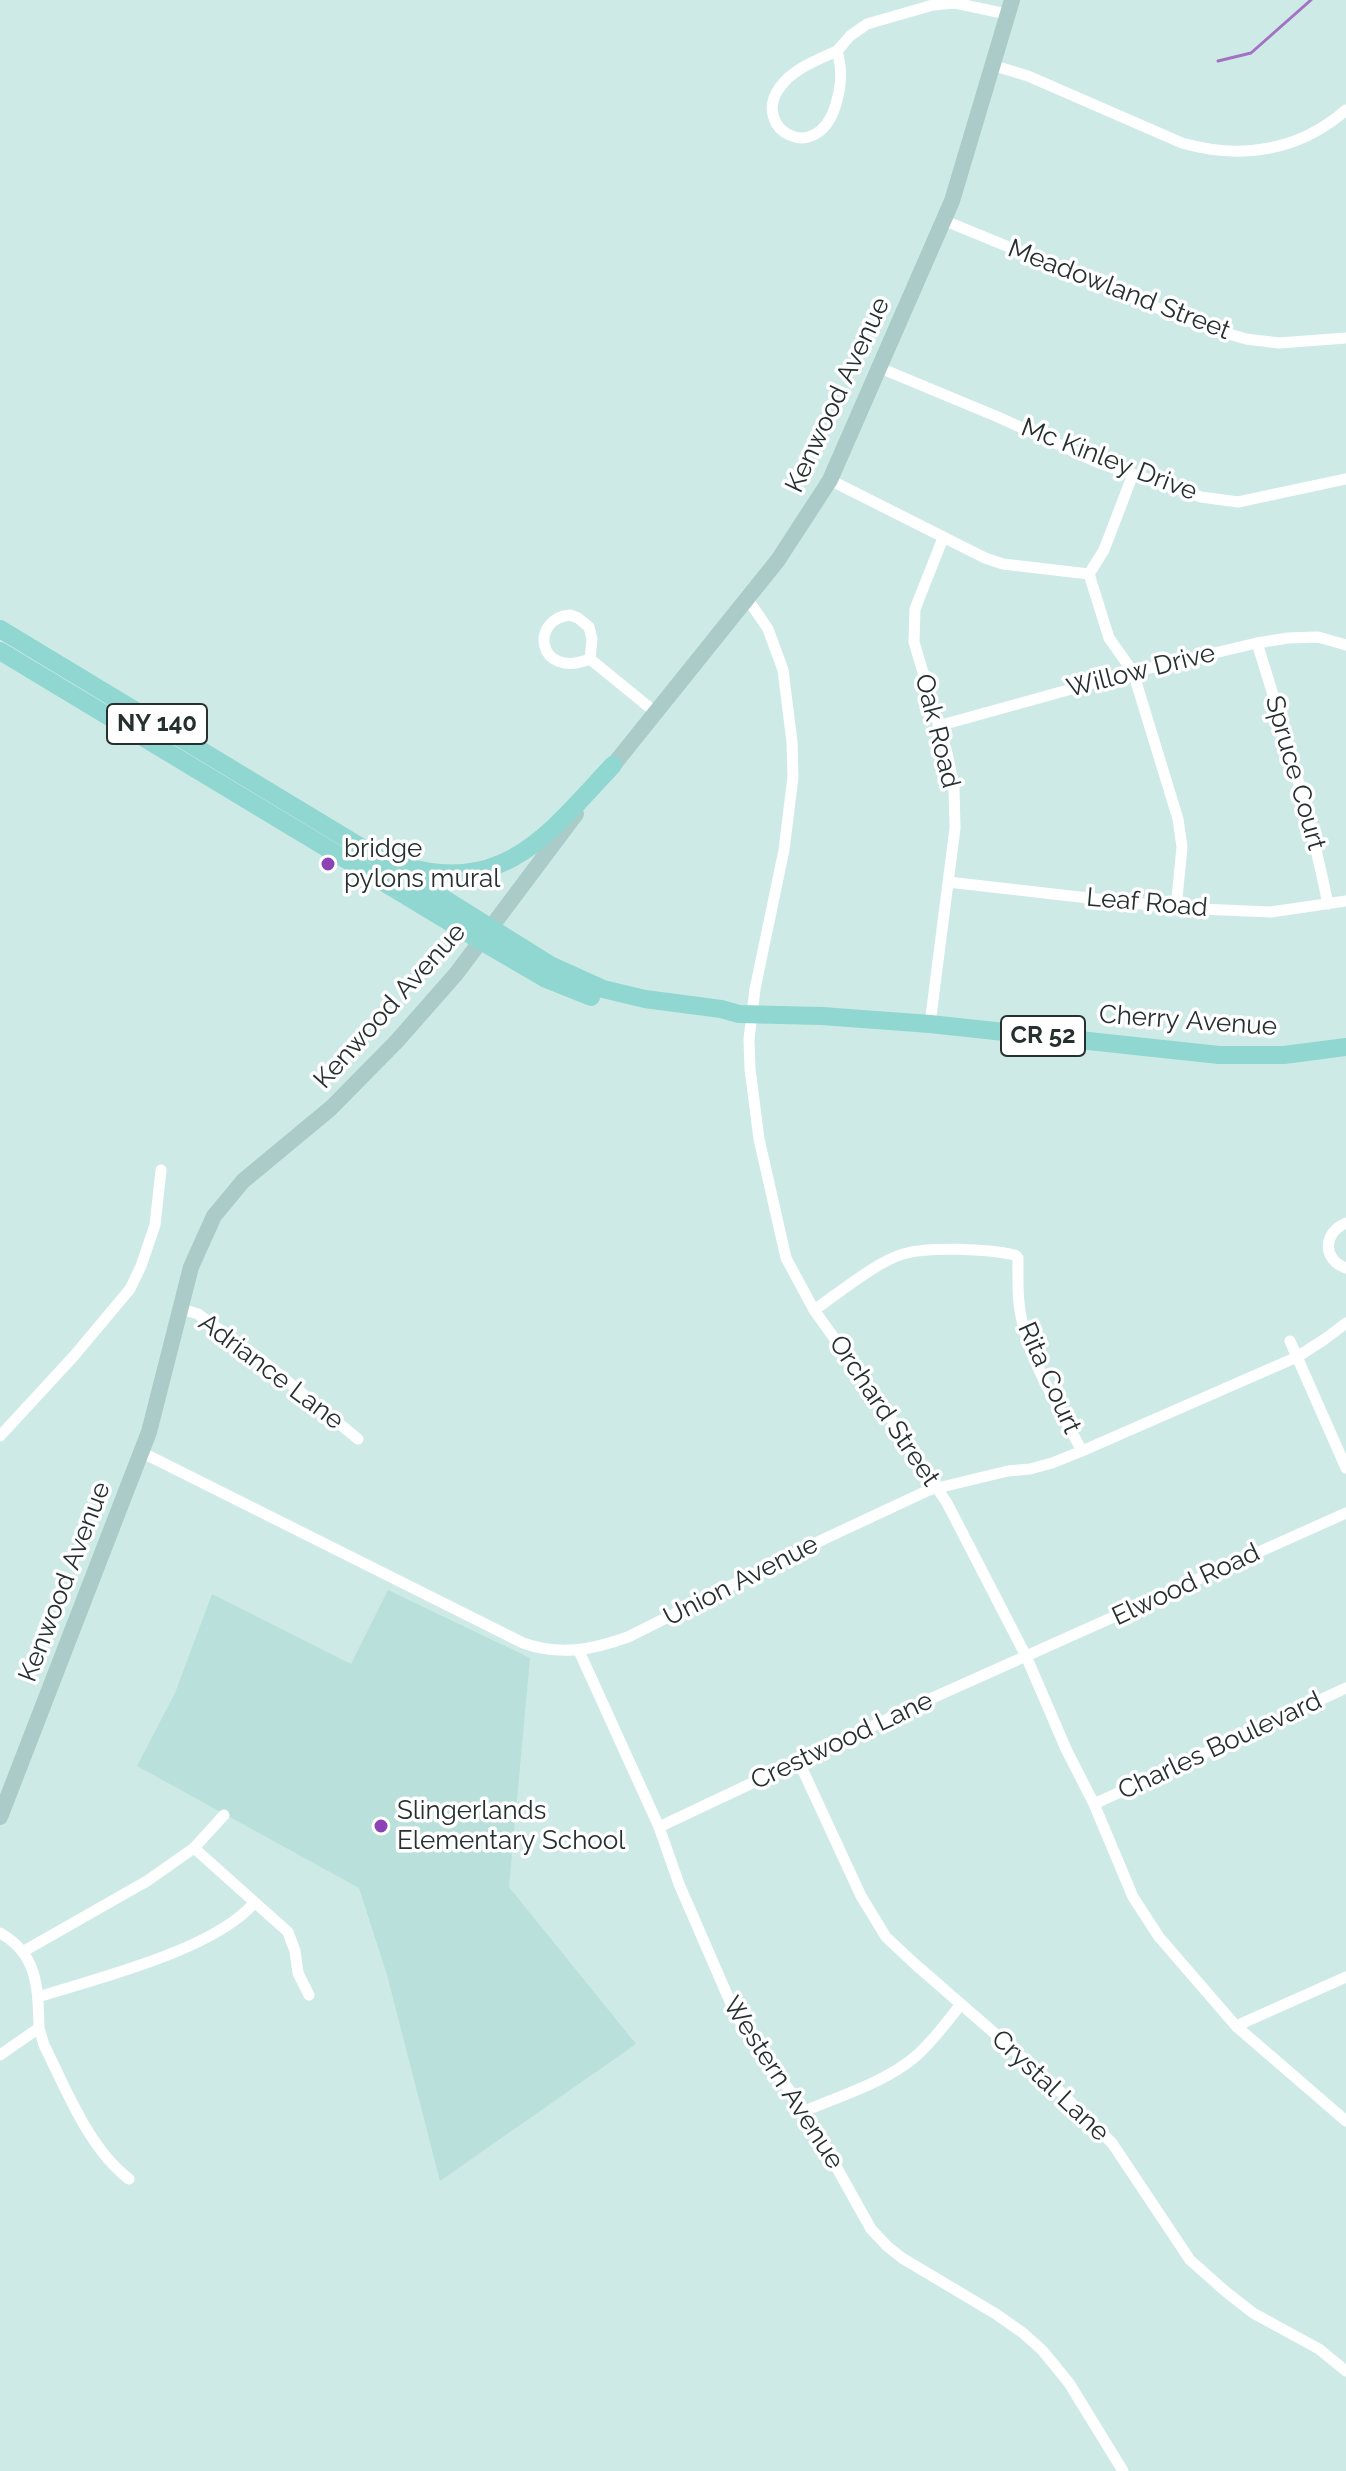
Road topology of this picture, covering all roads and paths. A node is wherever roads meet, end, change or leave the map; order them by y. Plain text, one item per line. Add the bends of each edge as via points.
1 (1009, 7) edge
2 (837, 51) junction
3 (992, 65) junction
4 (1345, 112) edge
5 (943, 220) junction
6 (1346, 338) edge
7 (880, 368) junction
8 (1133, 474) junction
9 (1346, 479) edge
10 (830, 480) junction
11 (943, 538) junction
12 (1089, 574) junction
13 (747, 598) junction
14 (0, 629) edge
15 (1257, 643) junction
16 (1346, 645) edge
17 (0, 651) edge
18 (590, 659) junction
19 (1133, 672) junction
20 (655, 712) junction
21 (938, 726) junction
22 (613, 765) junction
23 (374, 855) junction
24 (948, 882) junction
25 (1346, 901) edge
26 (1328, 904) junction
27 (1176, 908) junction
28 (485, 935) junction
29 (745, 1015) junction
30 (930, 1024) junction
31 (1346, 1047) edge
32 (161, 1170) dead end
33 (1346, 1223) edge
34 (1346, 1268) edge
35 (182, 1309) junction
36 (814, 1310) junction
37 (1346, 1323) edge
38 (1290, 1341) dead end
39 (1297, 1357) junction
40 (0, 1436) edge
41 (358, 1439) dead end
42 (1082, 1451) junction
43 (141, 1452) junction
44 (1346, 1468) edge
45 (938, 1489) junction
46 (1346, 1513) edge
47 (579, 1651) junction
48 (1026, 1656) junction
49 (1346, 1688) edge
50 (799, 1762) junction
51 (1094, 1804) junction
52 (224, 1815) dead end
53 (0, 1817) edge
54 (659, 1827) junction
55 (194, 1848) junction
56 (254, 1903) junction
57 (0, 1933) edge
58 (24, 1951) junction
59 (1346, 1977) edge
60 (309, 1995) dead end
61 (38, 1997) junction
62 (961, 2004) junction
63 (1236, 2026) junction
64 (39, 2028) junction
65 (0, 2055) edge
66 (805, 2111) junction
67 (1346, 2121) edge
68 (129, 2179) dead end
69 (1346, 2371) edge
70 (1123, 2471) edge

1 - 2 street via 933,5 867,24
1 - 3 main road, Kenwood Avenue / NY 140
2 - 2 street via 807,64 779,88 773,102 775,118 786,135 799,138 826,127 842,75
3 - 4 street via 1204,149 1273,148 1313,134
3 - 5 main road, Kenwood Avenue / NY 140
5 - 6 street, Meadowland Street via 1199,325 1246,339 1279,343
5 - 7 main road, Kenwood Avenue / NY 140
7 - 8 street, Mc Kinley Drive
7 - 10 main road, Kenwood Avenue / NY 140
8 - 9 street, Mc Kinley Drive via 1201,497 1238,502
8 - 12 street via 1104,550
10 - 11 street
10 - 13 main road, Kenwood Avenue / NY 140
11 - 12 street via 1003,564
11 - 21 street, Oak Road via 915,609 914,631
12 - 19 street via 1109,638
13 - 20 main road, Kenwood Avenue / NY 140
13 - 29 street, Orchard Street via 768,629 783,670 793,777 784,850
14 - 23 main road, Cherry Avenue / NY 140
15 - 16 street, Willow Drive via 1318,637
15 - 19 street, Willow Drive
15 - 26 street, Spruce Court via 1293,758
17 - 28 main road, Cherry Avenue / NY 140 via 368,873
18 - 18 street via 591,632 582,621 570,615 552,622 545,640 554,661
18 - 20 street
19 - 21 street, Willow Drive
19 - 27 street via 1178,819 1182,847
20 - 22 main road, Kenwood Avenue / NY 140
21 - 24 street, Oak Road via 954,787
22 - 23 main road, NY 140 via 550,831 504,863 462,874 435,873
22 - 28 main road, Kenwood Avenue / NY 140
23 - 28 main road, Cherry Avenue / CR 52
24 - 27 street, Leaf Road
24 - 30 street, Oak Road
25 - 26 street, Leaf Road
26 - 27 street, Leaf Road via 1271,912
28 - 29 main road, Cherry Avenue / CR 52 via 603,989
28 - 35 main road, Kenwood Avenue via 353,1088 228,1197 200,1243
29 - 30 main road, Cherry Avenue / CR 52
29 - 36 street, Orchard Street via 759,1139 776,1221 786,1258
30 - 31 main road, Cherry Avenue / CR 52 via 1248,1056
32 - 40 street via 155,1225 130,1289
33 - 34 street via 1331,1233 1327,1248 1334,1262
35 - 41 street, Adriance Lane via 198,1314 259,1358
35 - 43 main road, Kenwood Avenue
36 - 42 street, Rita Court via 905,1253 969,1251 1018,1258 1022,1323
36 - 45 street, Orchard Street
37 - 39 street, Union Avenue
38 - 39 street
39 - 42 street, Union Avenue
39 - 44 street
42 - 45 street, Union Avenue via 1041,1466
43 - 47 street, Union Avenue via 523,1643
43 - 53 main road, Kenwood Avenue
45 - 47 street, Union Avenue via 628,1637
45 - 48 street, Orchard Street
46 - 48 street, Elwood Road
47 - 54 street, Western Avenue
48 - 50 street, Crestwood Lane
48 - 51 street, Orchard Street
49 - 51 street, Charles Boulevard
50 - 54 street, Crestwood Lane
50 - 62 street, Crystal Lane via 873,1917 898,1949
51 - 63 street, Orchard Street via 1133,1897 1159,1937
52 - 55 street
54 - 66 street, Western Avenue via 735,2013
55 - 56 street
55 - 58 street
56 - 60 street via 288,1932
56 - 61 street via 202,1940
57 - 58 street
58 - 61 street
59 - 63 street
61 - 64 street
62 - 66 street via 932,2040 900,2067
62 - 69 street, Crystal Lane via 1112,2143 1190,2260 1253,2313 1319,2349
63 - 67 street, Orchard Street
64 - 65 street
64 - 68 street via 99,2148
66 - 70 street, Western Avenue via 879,2238 1042,2350 1069,2383

